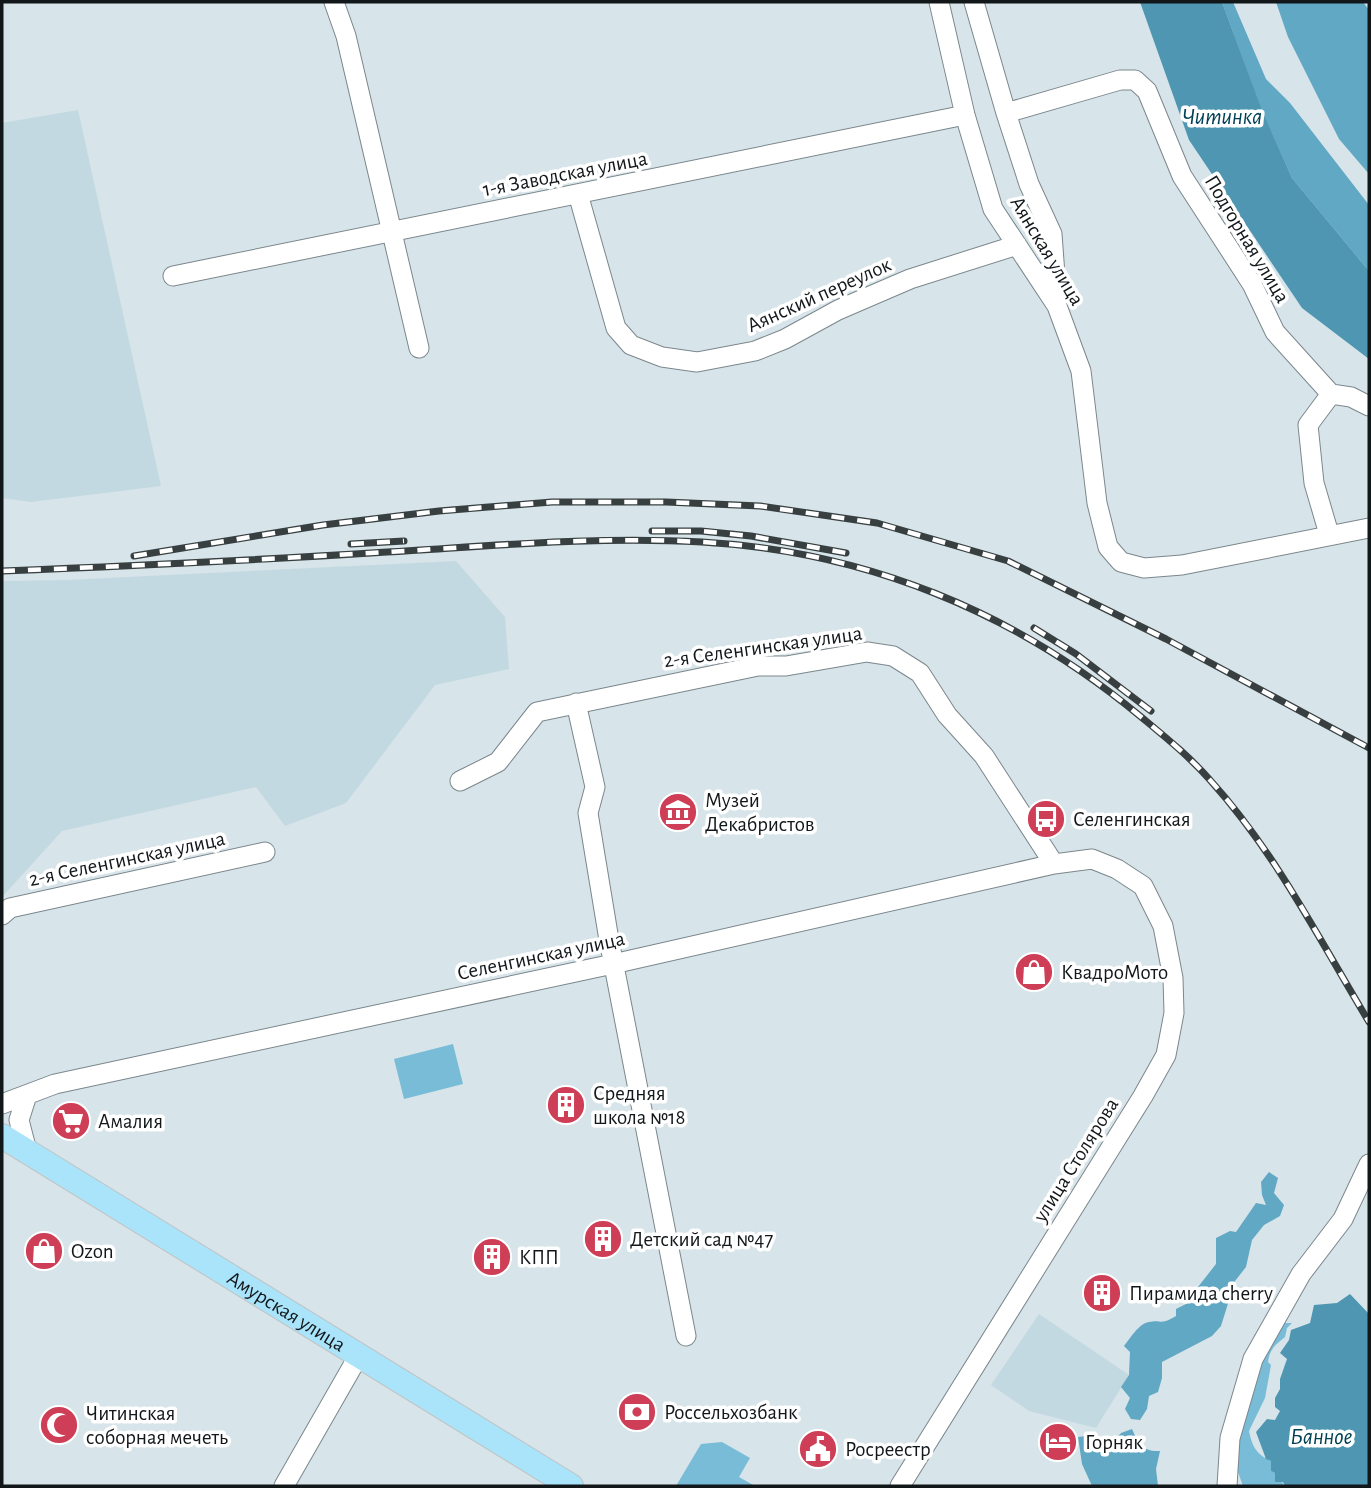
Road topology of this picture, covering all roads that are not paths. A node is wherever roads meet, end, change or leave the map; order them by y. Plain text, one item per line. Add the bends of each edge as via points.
1 (334, 2) edge
2 (939, 2) edge
3 (974, 2) edge
4 (1006, 113) junction
5 (965, 116) junction
6 (578, 194) junction
7 (391, 232) junction
8 (1017, 245) junction
9 (173, 276) dead end
10 (1057, 306) junction
11 (419, 348) dead end
12 (1331, 394) junction
13 (1369, 406) edge
14 (1369, 528) edge
15 (1329, 534) junction
16 (576, 704) junction
17 (460, 781) dead end
18 (265, 852) dead end
19 (1051, 858) junction
20 (1092, 859) joint
21 (2, 915) edge
22 (613, 964) junction
23 (27, 1095) junction
24 (2, 1104) edge
25 (2, 1136) edge
26 (27, 1151) junction
27 (1369, 1164) edge
28 (686, 1336) dead end
29 (359, 1355) junction
30 (284, 1486) edge
31 (571, 1486) edge
32 (900, 1486) edge
33 (1227, 1486) edge

1 - 7 street
2 - 5 street, Аянская улица
3 - 4 street
4 - 10 street via 1029,184 1052,234
4 - 12 street, Подгорная улица via 1120,80 1135,80 1147,91 1182,176 1252,284 1275,332
5 - 6 street, 1-я Заводская улица
5 - 8 street, Аянская улица via 993,209
6 - 7 street, 1-я Заводская улица
6 - 8 street, Аянский переулок via 616,328 631,345 662,357 697,362 755,351 910,279
7 - 9 street, 1-я Заводская улица
7 - 11 street
8 - 10 street, Аянская улица
10 - 15 street, Аянская улица via 1081,371 1106,542 1121,562 1144,568 1182,565
12 - 13 street
12 - 15 street via 1308,425 1314,483
14 - 15 street
16 - 17 street, 2-я Селенгинская улица via 537,712 498,762
16 - 19 street, 2-я Селенгинская улица via 758,666 786,666 867,652 894,656 920,673 947,715 984,756
16 - 22 street via 595,787 588,813
18 - 21 street, 2-я Селенгинская улица via 10,908
19 - 20 street, Селенгинская улица
19 - 22 street, Селенгинская улица
20 - 32 street, улица Столярова via 1143,886 1163,926 1174,1013 1166,1055
22 - 23 street, Селенгинская улица via 55,1084
22 - 28 street
23 - 24 street, Селенгинская улица
23 - 26 street via 19,1120
25 - 26 main road, Амурская улица
26 - 29 main road, Амурская улица
27 - 33 street via 1343,1219 1301,1274 1253,1359 1230,1438
29 - 30 street
29 - 31 main road, Амурская улица

